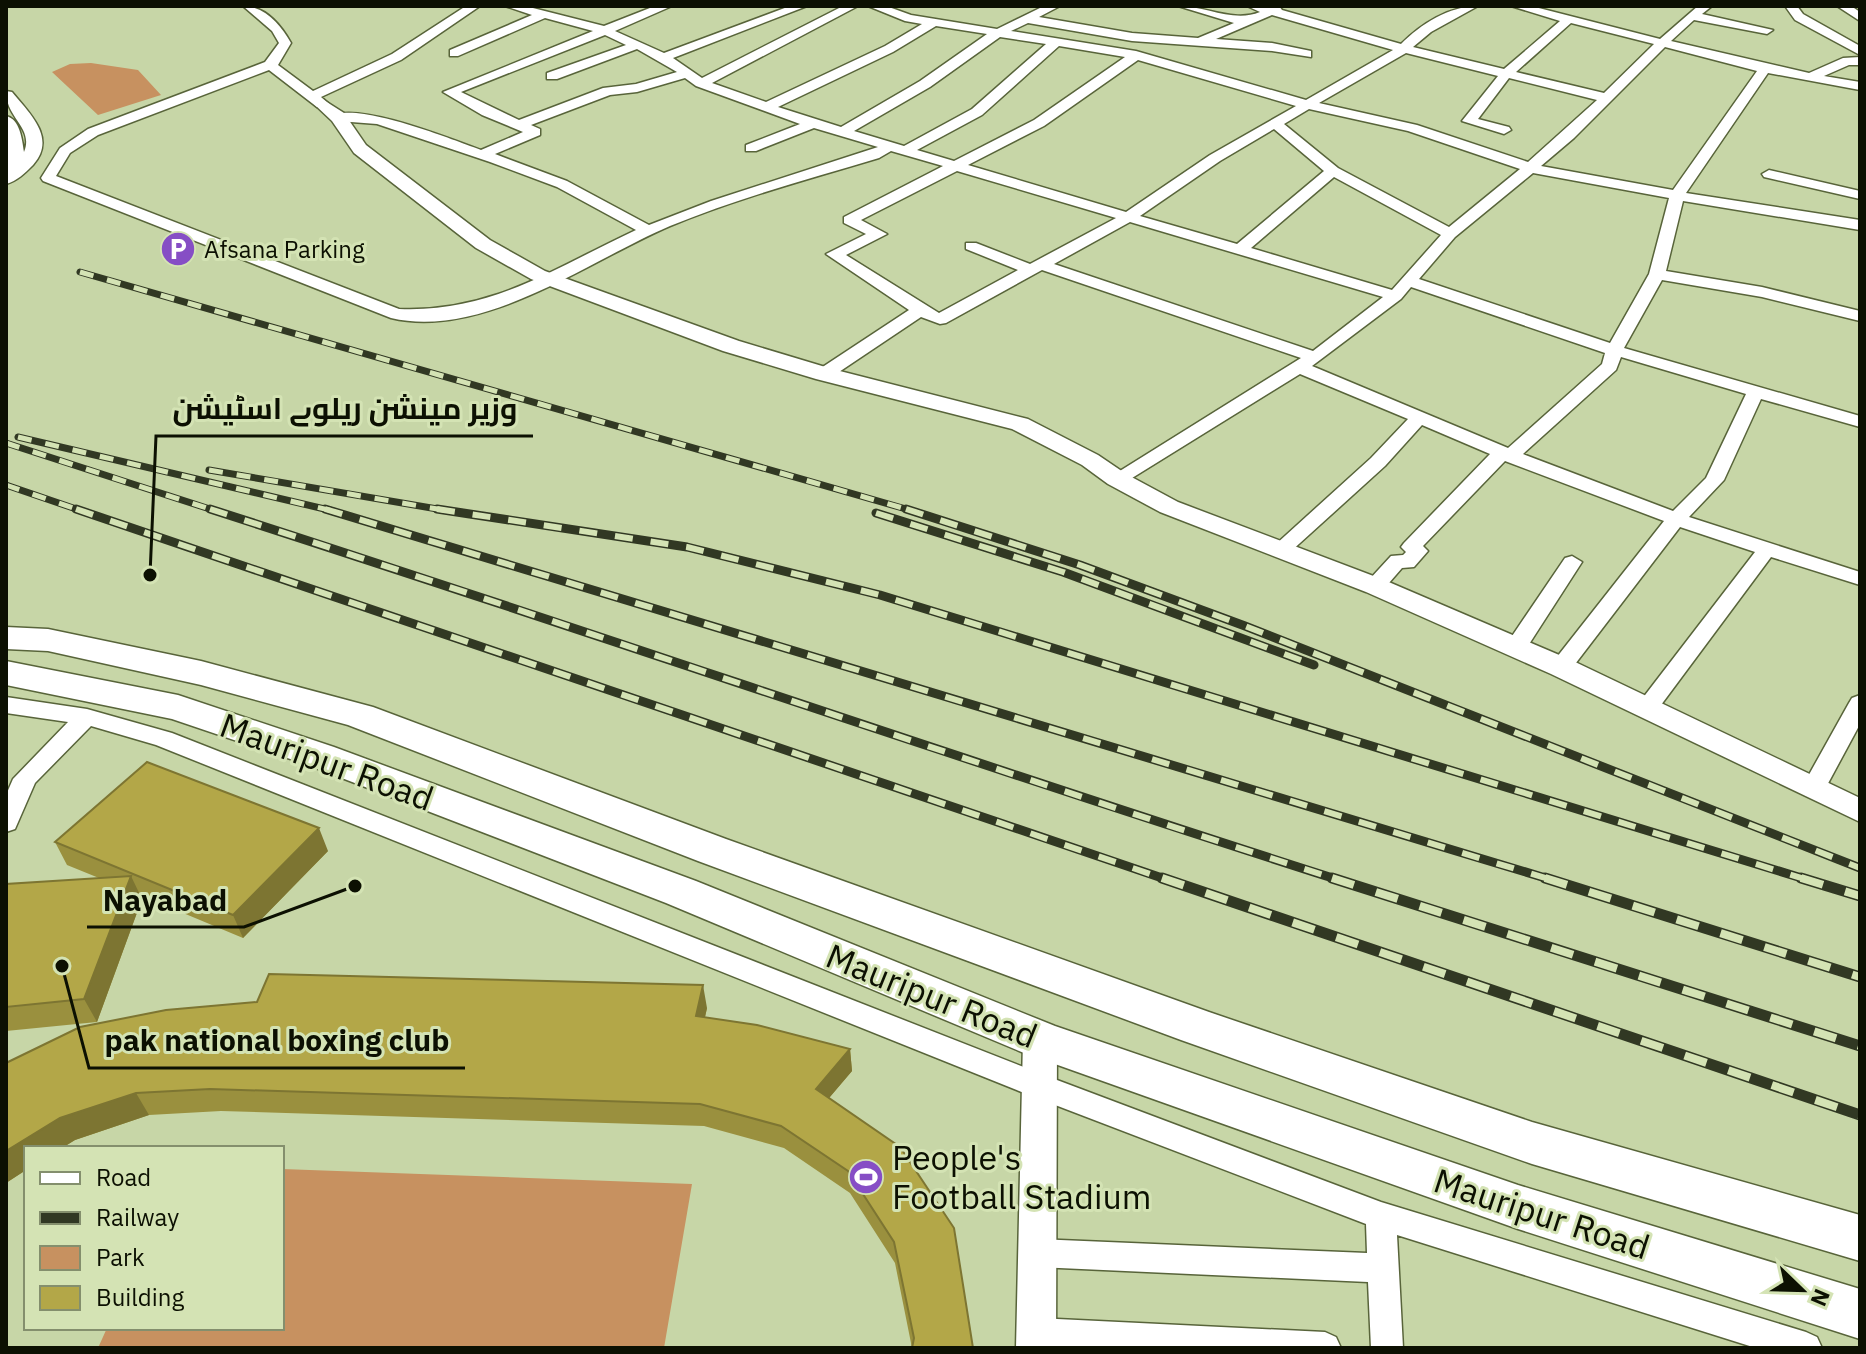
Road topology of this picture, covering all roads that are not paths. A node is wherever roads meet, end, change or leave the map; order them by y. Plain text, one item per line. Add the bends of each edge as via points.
1 (249, 6) edge
2 (474, 6) edge
3 (511, 6) edge
4 (666, 6) edge
5 (801, 6) edge
6 (852, 6) edge
7 (874, 6) edge
8 (935, 6) edge
9 (1054, 6) edge
10 (1184, 6) edge
11 (1253, 6) edge
12 (1472, 6) edge
13 (1517, 6) edge
14 (1706, 6) edge
15 (1791, 6) edge
16 (1843, 6) edge
17 (1536, 8) edge
18 (1276, 9) edge
19 (538, 12) junction
20 (1691, 16) junction
21 (1860, 17) edge
22 (909, 18) junction
23 (1027, 19) junction
24 (1569, 19) junction
25 (934, 22) junction
26 (1245, 22) junction
27 (442, 29) junction
28 (604, 30) junction
29 (1767, 30) dead end
30 (997, 33) junction
31 (1058, 40) junction
32 (1196, 43) junction
33 (640, 44) junction
34 (1660, 45) junction
35 (1404, 49) junction
36 (1860, 51) edge
37 (454, 53) dead end
38 (1307, 54) dead end
39 (1136, 55) junction
40 (664, 57) junction
41 (1860, 61) edge
42 (270, 65) junction
43 (1765, 69) junction
44 (687, 73) junction
45 (1505, 75) junction
46 (552, 76) dead end
47 (1810, 77) junction
48 (701, 83) junction
49 (1860, 86) edge
50 (6, 96) edge
51 (1606, 98) junction
52 (1308, 105) junction
53 (324, 106) junction
54 (767, 107) junction
55 (6, 121) edge
56 (815, 123) junction
57 (1276, 124) junction
58 (519, 125) junction
59 (1504, 130) dead end
60 (844, 131) junction
61 (751, 148) dead end
62 (898, 148) junction
63 (481, 155) junction
64 (6, 164) edge
65 (955, 166) junction
66 (1531, 168) junction
67 (1333, 171) junction
68 (1769, 174) dead end
69 (6, 178) edge
70 (1677, 195) junction
71 (1860, 195) edge
72 (1127, 218) junction
73 (1860, 225) edge
74 (649, 231) junction
75 (1450, 234) junction
76 (971, 246) dead end
77 (1238, 251) junction
78 (1036, 267) junction
79 (1657, 274) junction
80 (549, 280) junction
81 (1408, 281) junction
82 (1395, 296) junction
83 (920, 310) junction
84 (1860, 316) edge
85 (1614, 350) junction
86 (1306, 362) junction
87 (824, 374) junction
88 (1756, 391) junction
89 (1419, 418) junction
90 (1860, 422) edge
91 (1506, 454) junction
92 (1117, 479) junction
93 (1676, 519) junction
94 (1282, 549) junction
95 (1767, 549) junction
96 (1572, 562) dead end
97 (1860, 579) edge
98 (1375, 586) junction
99 (6, 638) edge
100 (1516, 647) junction
101 (1561, 667) junction
102 (6, 673) edge
103 (1860, 703) edge
104 (6, 705) edge
105 (1647, 708) junction
106 (87, 717) junction
107 (1813, 789) junction
108 (1860, 811) edge
109 (6, 823) edge
110 (1040, 1040) junction
111 (1039, 1086) junction
112 (1381, 1216) junction
113 (1860, 1238) edge
114 (1037, 1253) junction
115 (1383, 1269) junction
116 (1860, 1314) edge
117 (1036, 1340) edge
118 (1325, 1348) edge
119 (1387, 1348) edge
120 (1806, 1348) edge

1 - 42 street via 277,29 285,43
2 - 27 street
3 - 19 street
4 - 28 street
5 - 40 street
6 - 48 street
7 - 22 street
8 - 22 street
9 - 23 street
10 - 26 street
11 - 18 street
12 - 35 street via 1437,22
13 - 17 street
14 - 20 street
15 - 36 street via 1799,17
16 - 21 street
17 - 24 street
18 - 26 street
18 - 35 street
19 - 27 street via 471,38
19 - 28 street
19 - 37 street
20 - 29 street
20 - 34 street
22 - 25 street
23 - 30 street
23 - 32 street
24 - 34 street
24 - 45 street
25 - 30 street
25 - 54 street
26 - 32 street
27 - 53 street via 364,75
28 - 33 street
28 - 58 street via 450,92
30 - 31 street
30 - 60 street via 925,84
31 - 39 street
31 - 62 street via 977,112
32 - 38 street
33 - 40 street
33 - 46 street
34 - 43 street
34 - 51 street
35 - 45 street
35 - 52 street
39 - 52 street
39 - 65 street via 1039,123
40 - 44 street
41 - 47 street
42 - 53 street
42 - 80 street via 93,132 54,160 48,178 397,314 450,313
43 - 47 street
43 - 70 street
44 - 48 street
44 - 58 street via 608,91
45 - 51 street
45 - 59 street via 1469,121
47 - 49 street
48 - 54 street
50 - 69 street via 37,138 25,161
51 - 66 street
52 - 57 street
52 - 66 street via 1412,128
53 - 63 street
53 - 80 street via 360,149 483,244
54 - 56 street
55 - 64 street via 15,152
56 - 60 street
56 - 61 street
57 - 67 street
57 - 72 street
58 - 63 street via 535,132
60 - 62 street
62 - 65 street
62 - 74 street via 735,198
63 - 74 street via 562,184
65 - 72 street
65 - 83 street via 849,220 879,234 834,254
66 - 70 street
66 - 75 street
67 - 75 street
67 - 77 street
68 - 71 street
70 - 73 street
70 - 79 street
72 - 77 street
72 - 78 street
74 - 80 street
75 - 81 street
76 - 78 street
77 - 82 street
78 - 83 street via 940,319
78 - 86 street
79 - 84 street
79 - 85 street
80 - 87 street
81 - 82 street
81 - 85 street
82 - 86 street
83 - 87 street
85 - 88 street
85 - 91 street via 1610,366
86 - 89 street
86 - 92 street
87 - 92 street via 1020,424
88 - 90 street
88 - 93 street via 1714,480
89 - 91 street
89 - 94 street
91 - 93 street
91 - 98 street via 1411,547 1418,551 1407,563 1398,560
92 - 94 street via 1169,507
93 - 95 street
93 - 101 street
94 - 98 street
95 - 97 street
95 - 105 street
96 - 100 street
98 - 100 street
99 - 113 highway, Mauripur Road via 48,640 201,673 360,716 1226,1037 1532,1143
100 - 101 street
101 - 105 street
102 - 110 highway, Mauripur Road via 178,708 321,756 681,892
103 - 107 street
104 - 106 street
105 - 107 street
106 - 109 street via 25,779
106 - 111 street via 164,739
107 - 108 street
110 - 111 street
110 - 116 highway, Mauripur Road via 1518,1207
111 - 112 street
111 - 114 street
112 - 115 street
112 - 120 street
114 - 115 street
114 - 117 street
115 - 119 street
117 - 118 street

